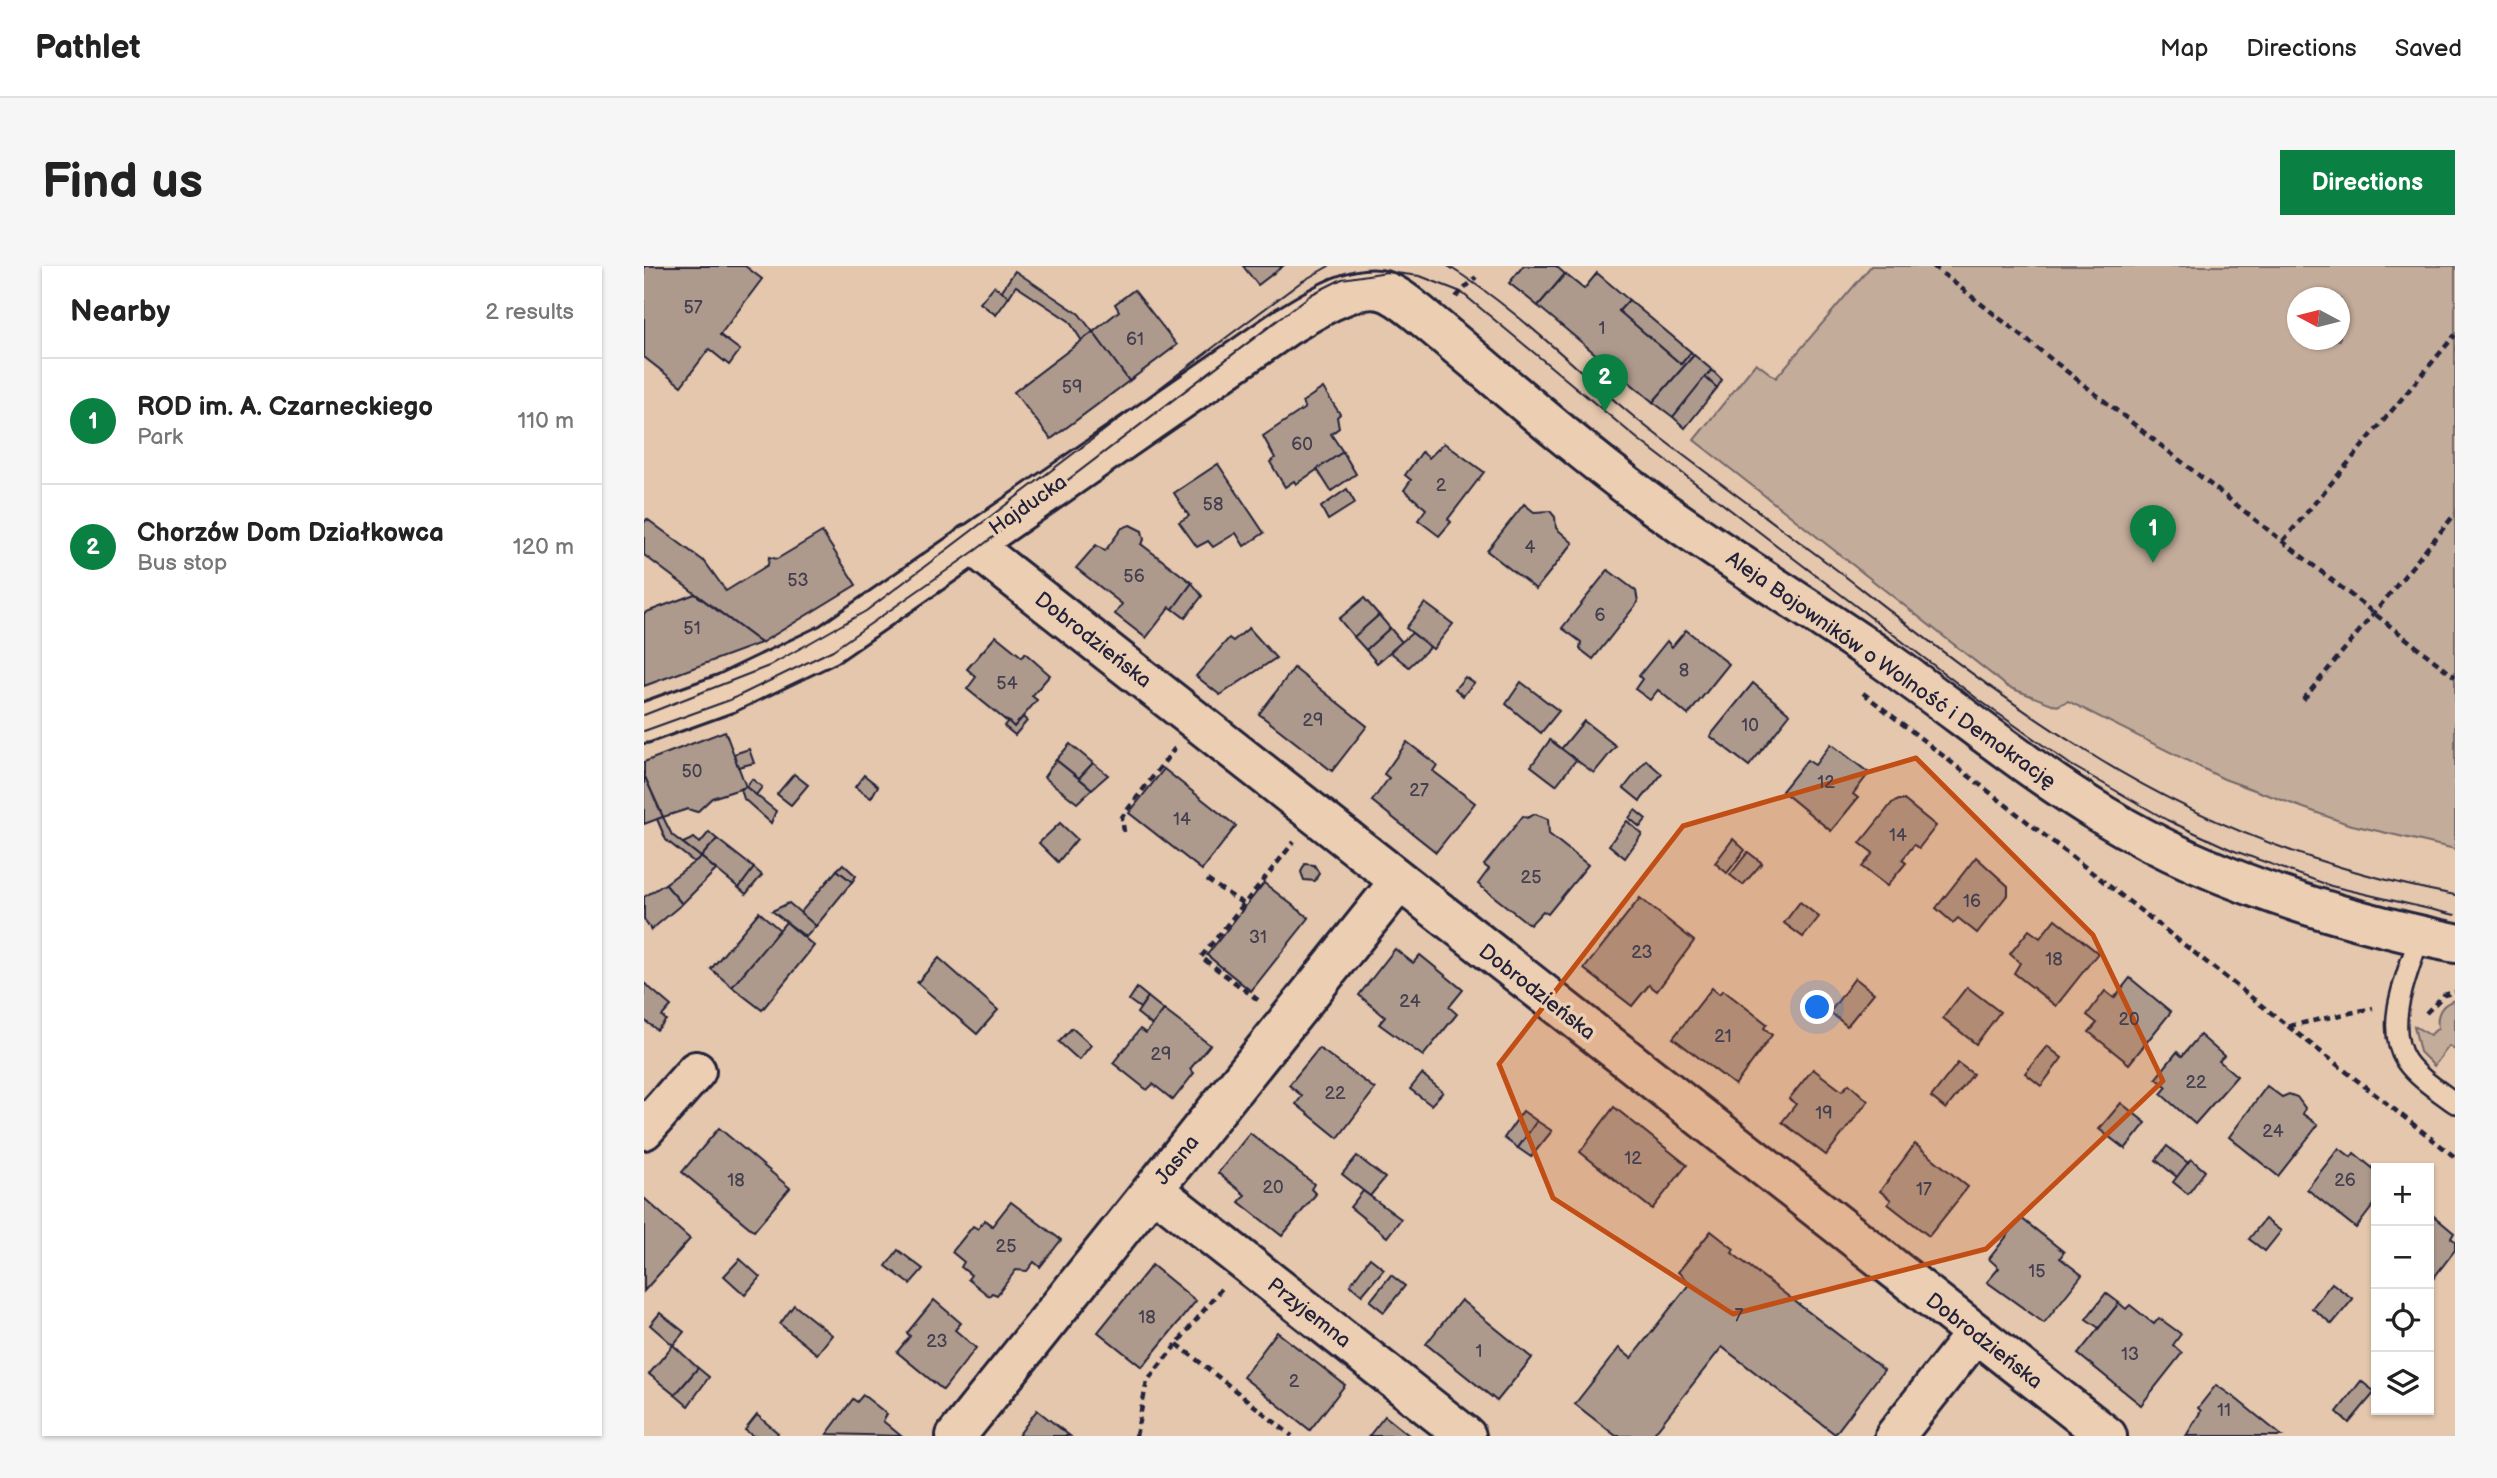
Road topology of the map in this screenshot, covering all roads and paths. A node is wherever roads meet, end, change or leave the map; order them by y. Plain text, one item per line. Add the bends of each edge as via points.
1 (1933, 266) edge
2 (1476, 277) dead end
3 (1386, 278) edge
4 (1456, 296) dead end
5 (2455, 335) edge
6 (2455, 514) edge
7 (2283, 541) junction
8 (971, 544) junction
9 (2374, 613) junction
10 (2455, 677) edge
11 (1857, 689) dead end
12 (2303, 700) dead end
13 (644, 723) edge
14 (1177, 746) dead end
15 (1124, 832) dead end
16 (1297, 837) dead end
17 (1207, 880) dead end
18 (1398, 883) junction
19 (1244, 904) junction
20 (2438, 939) edge
21 (2455, 992) edge
22 (1261, 1003) dead end
23 (2380, 1007) dead end
24 (2418, 1013) dead end
25 (2288, 1026) junction
26 (696, 1071) dead end
27 (2455, 1103) edge
28 (644, 1130) edge
29 (2455, 1157) edge
30 (1154, 1190) junction
31 (1244, 1262) junction
32 (1975, 1334) junction
33 (1177, 1344) junction
34 (956, 1436) edge
35 (1136, 1436) edge
36 (1292, 1436) edge
37 (1466, 1436) edge
38 (1895, 1436) edge
39 (2107, 1436) edge

1 - 7 path
2 - 4 path
3 - 8 street, Hajducka via 1330,301 1287,326
3 - 20 street, Aleja Bojowników o Wolność i Demokrację via 1416,312 1641,495 2105,816 2255,887 2345,917
5 - 7 path
6 - 9 path
7 - 9 path
8 - 13 street, Hajducka via 829,644 727,693
8 - 18 street, Dobrodzieńska
9 - 10 path
9 - 12 path
11 - 25 path
14 - 15 path via 1122,817
16 - 19 path
17 - 19 path
18 - 30 street, Jasna
18 - 32 street, Dobrodzieńska
19 - 22 path via 1201,957
20 - 27 lane via 2401,999 2399,1040 2408,1064
21 - 24 path via 2444,995 2427,1013
23 - 25 path
25 - 29 path
26 - 28 street
30 - 31 street, Przyjemna
30 - 34 street, Jasna
31 - 33 path
31 - 37 street, Przyjemna
32 - 38 street
32 - 39 street, Dobrodzieńska
33 - 35 path via 1147,1381
33 - 36 path

